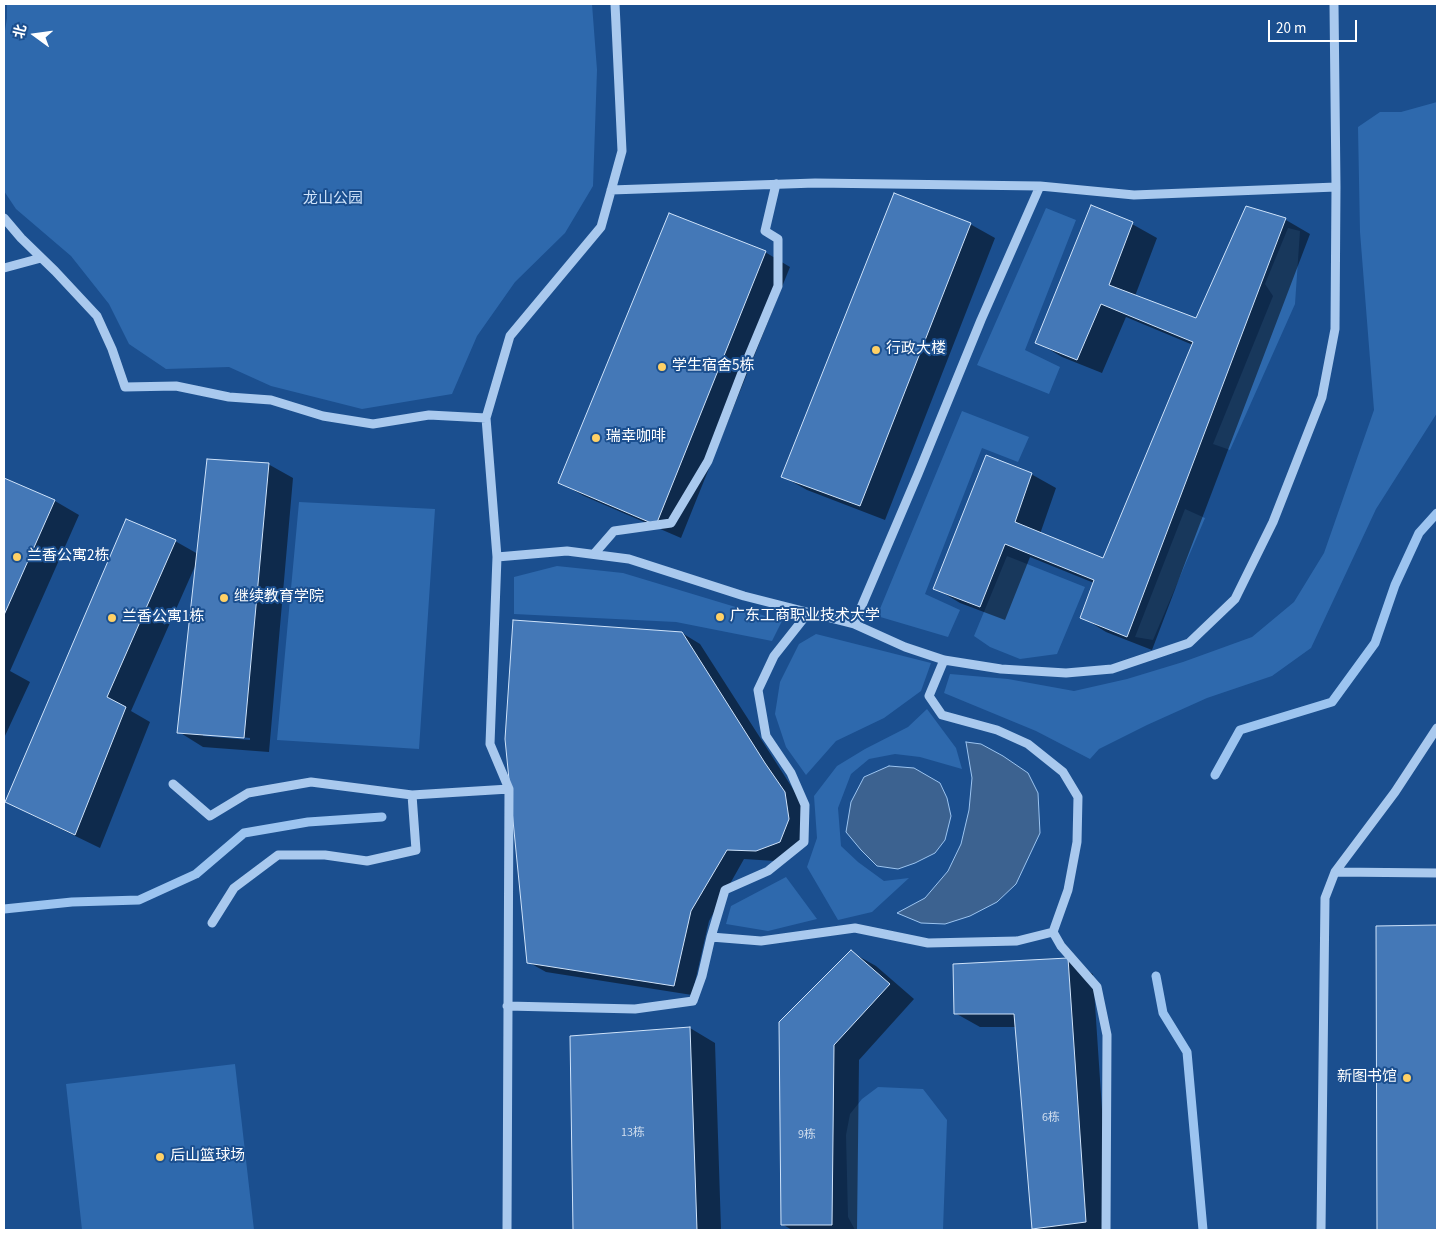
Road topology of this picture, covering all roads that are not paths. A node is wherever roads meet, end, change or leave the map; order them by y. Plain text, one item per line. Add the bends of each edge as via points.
1 (615, 4) edge
2 (1334, 4) edge
3 (776, 184) junction
4 (1040, 186) junction
5 (1336, 187) junction
6 (611, 190) junction
7 (4, 218) edge
8 (41, 258) junction
9 (4, 268) edge
10 (486, 418) junction
11 (594, 554) junction
12 (497, 557) junction
13 (808, 613) junction
14 (854, 624) junction
15 (944, 660) junction
16 (1437, 728) edge
17 (173, 784) dead end
18 (509, 789) junction
19 (412, 795) junction
20 (1335, 872) junction
21 (1437, 873) edge
22 (212, 923) dead end
23 (1053, 932) junction
24 (711, 936) junction
25 (507, 1006) junction
26 (507, 1230) edge
27 (1106, 1230) edge
28 (1321, 1230) edge

1 - 6 street via 622,151
2 - 5 street
3 - 4 street
3 - 6 street
3 - 11 street via 765,231 778,239 778,286 708,462 671,523 614,532
4 - 5 street via 1134,194
4 - 14 street
5 - 15 street via 1335,329 1322,397 1273,522 1235,599 1189,643 1112,669 1066,673 1001,669
6 - 10 street via 601,227 510,336
7 - 8 street
8 - 9 street
8 - 10 street via 97,316 125,387 176,386 271,400 322,416 373,424 429,415
10 - 12 street
11 - 12 street via 567,551
11 - 13 street via 629,559
12 - 18 street via 490,744
13 - 14 street
13 - 24 street via 774,656 758,690 766,736 791,773 805,805 804,842 768,871 725,890
14 - 15 street
15 - 23 street via 929,696 942,715 997,730 1028,744 1063,772 1078,797 1078,842 1068,890
16 - 20 street via 1395,792
17 - 19 street via 210,816 248,793 311,782
18 - 19 street
18 - 25 street
19 - 22 street via 416,850 367,861 325,855 278,855 234,888
20 - 21 street
20 - 28 street via 1325,898
23 - 24 street via 1017,940 928,943 855,928 761,941
23 - 27 street via 1097,987 1107,1035
24 - 25 street via 693,1001 635,1009
25 - 26 street

